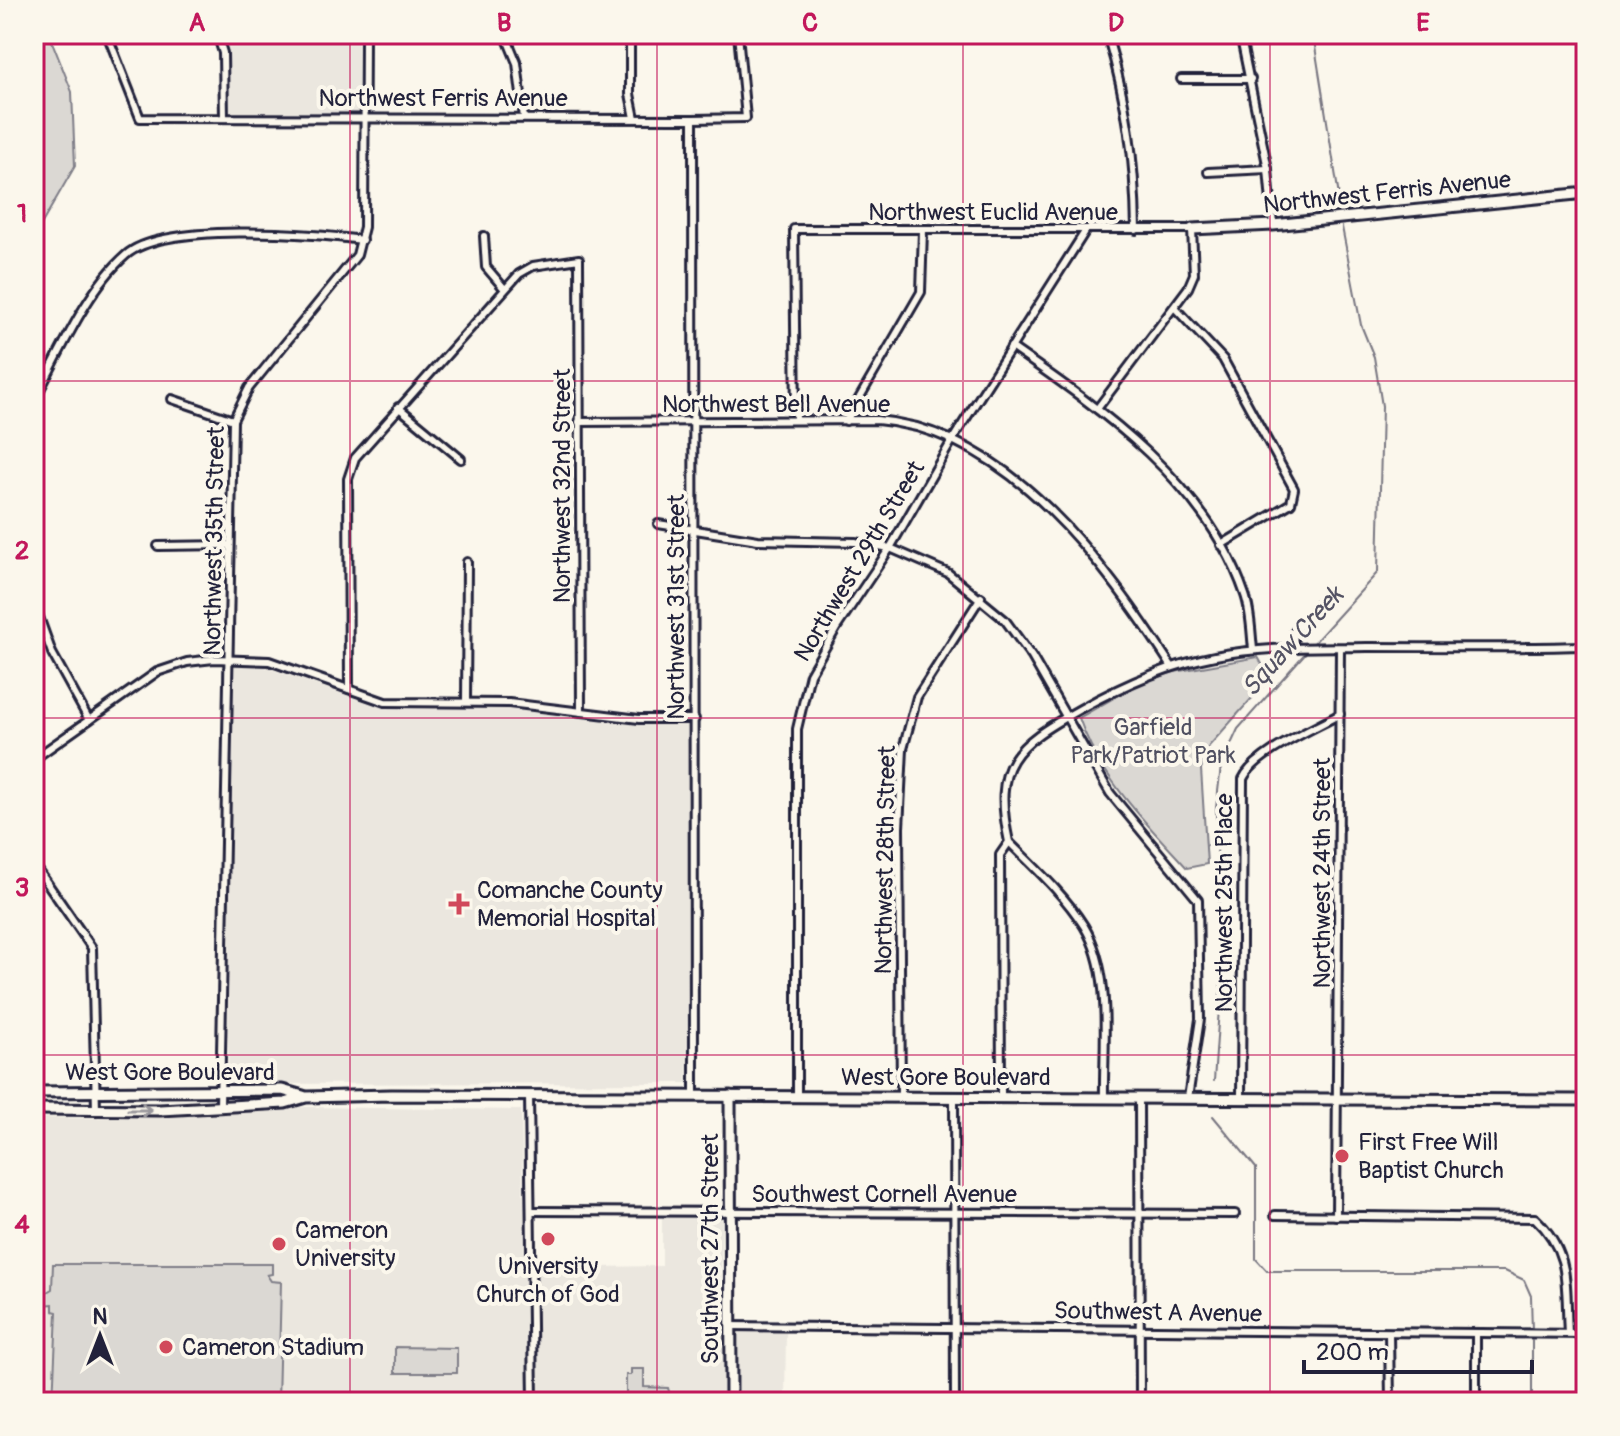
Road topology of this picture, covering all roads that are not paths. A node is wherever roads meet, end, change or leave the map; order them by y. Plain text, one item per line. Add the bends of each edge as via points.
1 (107, 34) edge
2 (217, 34) edge
3 (365, 34) edge
4 (505, 34) edge
5 (630, 34) edge
6 (738, 34) edge
7 (1107, 34) edge
8 (1240, 34) edge
9 (1181, 79) dead end
10 (1251, 79) junction
11 (365, 117) junction
12 (224, 118) junction
13 (524, 118) junction
14 (635, 118) junction
15 (693, 119) junction
16 (1268, 169) junction
17 (1208, 172) dead end
18 (1586, 193) edge
19 (1273, 225) junction
20 (1192, 229) junction
21 (923, 230) junction
22 (1086, 230) junction
23 (1136, 230) junction
24 (484, 236) dead end
25 (362, 240) junction
26 (503, 287) junction
27 (1175, 308) junction
28 (1011, 347) junction
29 (172, 399) dead end
30 (34, 401) edge
31 (398, 407) junction
32 (1097, 409) junction
33 (233, 420) junction
34 (796, 420) junction
35 (695, 421) junction
36 (846, 421) junction
37 (579, 422) junction
38 (953, 439) junction
39 (461, 459) dead end
40 (658, 524) dead end
41 (692, 529) junction
42 (230, 545) junction
43 (1221, 545) junction
44 (158, 546) dead end
45 (890, 548) junction
46 (467, 562) dead end
47 (981, 597) junction
48 (34, 603) edge
49 (1320, 603) dead end
50 (1586, 646) edge
51 (1296, 647) junction
52 (1340, 648) junction
53 (1253, 649) junction
54 (229, 659) junction
55 (1172, 667) junction
56 (349, 689) junction
57 (466, 702) junction
58 (581, 712) junction
59 (1340, 714) junction
60 (1065, 717) junction
61 (695, 719) junction
62 (89, 720) junction
63 (34, 759) edge
64 (1009, 842) junction
65 (34, 864) edge
66 (96, 1091) junction
67 (34, 1092) edge
68 (221, 1092) junction
69 (529, 1095) junction
70 (694, 1096) junction
71 (730, 1096) junction
72 (797, 1096) junction
73 (306, 1097) junction
74 (901, 1097) junction
75 (954, 1097) junction
76 (1001, 1097) junction
77 (1104, 1098) junction
78 (1139, 1098) junction
79 (1188, 1098) junction
80 (1241, 1098) junction
81 (1339, 1099) junction
82 (1586, 1100) edge
83 (220, 1106) junction
84 (34, 1109) edge
85 (96, 1110) junction
86 (532, 1211) junction
87 (730, 1212) junction
88 (954, 1213) junction
89 (1139, 1213) junction
90 (1235, 1214) dead end
91 (1275, 1215) dead end
92 (1336, 1216) junction
93 (730, 1326) junction
94 (954, 1327) junction
95 (1140, 1330) junction
96 (1389, 1333) junction
97 (1476, 1333) junction
98 (1568, 1333) junction
99 (1586, 1334) edge
100 (533, 1402) edge
101 (731, 1402) edge
102 (955, 1402) edge
103 (1140, 1402) edge
104 (1390, 1402) edge
105 (1476, 1402) edge

1 - 12 street, Northwest Ferris Avenue via 140,118
2 - 12 street via 223,53
3 - 11 street, Northwest 35th Street
4 - 13 street via 517,63
5 - 14 street
6 - 15 street, Northwest Ferris Avenue via 746,118
7 - 23 street via 1128,110
8 - 10 street
9 - 10 street
10 - 16 street
11 - 12 street, Northwest Ferris Avenue
11 - 13 street, Northwest Ferris Avenue
11 - 25 street, Northwest 35th Street
13 - 14 street, Northwest Ferris Avenue
14 - 15 street, Northwest Ferris Avenue
15 - 35 street, Northwest 31st Street
16 - 17 street
16 - 19 street
18 - 19 main road, Northwest Ferris Avenue
19 - 20 main road, Northwest Ferris Avenue
20 - 23 street, Northwest Euclid Avenue
20 - 27 street via 1194,274
21 - 22 street, Northwest Euclid Avenue
21 - 34 street, Northwest Euclid Avenue via 794,229
21 - 36 street via 921,292
22 - 23 street, Northwest Euclid Avenue
22 - 28 street, Northwest 29th Street
24 - 26 street via 486,267
25 - 30 street via 191,234 149,240 109,272
25 - 33 street, Northwest 35th Street via 347,271 249,388
26 - 31 street
26 - 37 street, Northwest 32nd Street via 533,266 579,259
27 - 32 street
27 - 43 street via 1223,359 1294,489 1291,503
28 - 32 street
28 - 38 street, Northwest 29th Street
29 - 33 street
31 - 39 street
31 - 56 street via 355,458 348,479
32 - 43 street via 1177,482
33 - 42 street, Northwest 35th Street
34 - 35 street, Northwest Bell Avenue
34 - 36 street, Northwest Bell Avenue
35 - 37 street, Northwest Bell Avenue
35 - 41 street, Northwest 31st Street
36 - 38 street, Northwest Bell Avenue via 900,422
37 - 58 street, Northwest 32nd Street
38 - 45 street, Northwest 29th Street
38 - 55 street, Northwest Bell Avenue via 1050,509 1088,547
40 - 41 street
41 - 45 street via 758,540
41 - 61 street, Northwest 31st Street
42 - 44 street
42 - 54 street, Northwest 35th Street
43 - 53 street via 1246,597
45 - 47 street via 948,573
45 - 72 street, Northwest 29th Street via 817,662 797,729
46 - 57 street
47 - 60 street via 1032,657
47 - 74 street, Northwest 28th Street via 917,697 903,749
48 - 62 street via 52,653
49 - 51 street via 1294,633
50 - 52 street
51 - 52 street
51 - 53 street
52 - 59 street, Northwest 24th Street
53 - 55 street
54 - 56 street via 269,661
54 - 62 street via 187,662 157,672
54 - 68 street, Northwest 35th Street
55 - 60 street
56 - 57 street via 385,702
57 - 58 street
58 - 61 street
59 - 80 street, Northwest 25th Place via 1270,753 1248,768 1243,779
59 - 81 street, Northwest 24th Street
60 - 64 street via 1032,739 1009,764 1002,811
60 - 79 street via 1110,793 1198,900 1200,1019
61 - 70 street, Northwest 31st Street
62 - 63 street
64 - 76 street via 1000,855
64 - 77 street via 1084,926 1097,957
65 - 66 street via 92,948
66 - 67 main road, West Gore Boulevard
66 - 68 main road, West Gore Boulevard
66 - 85 street
68 - 73 main road, West Gore Boulevard via 282,1090
68 - 83 street, Northwest 35th Street
69 - 70 main road, West Gore Boulevard
69 - 73 main road, West Gore Boulevard
69 - 86 street
70 - 71 main road, West Gore Boulevard
71 - 72 main road, West Gore Boulevard
71 - 87 main road, Southwest 27th Street
72 - 74 main road, West Gore Boulevard
73 - 83 main road, West Gore Boulevard
74 - 75 main road, West Gore Boulevard
75 - 76 main road, West Gore Boulevard
75 - 88 street
76 - 77 main road, West Gore Boulevard
77 - 78 main road, West Gore Boulevard
78 - 79 main road, West Gore Boulevard
78 - 89 street
79 - 80 main road, West Gore Boulevard
80 - 81 main road, West Gore Boulevard
81 - 82 main road, West Gore Boulevard
81 - 92 street, Northwest 24th Street
85 -> 83 main road, West Gore Boulevard
84 - 85 main road, West Gore Boulevard
86 - 87 street, Southwest Cornell Avenue
86 - 100 street
87 - 88 street, Southwest Cornell Avenue
87 - 93 main road, Southwest 27th Street
88 - 89 street, Southwest Cornell Avenue
88 - 94 street
89 - 90 street, Southwest Cornell Avenue
89 - 95 street
91 - 92 street
92 - 98 street via 1535,1218 1562,1251
93 - 94 street, Southwest A Avenue
93 - 101 main road, Southwest 27th Street
94 - 95 street, Southwest A Avenue
94 - 102 street
95 - 96 street, Southwest A Avenue
95 - 103 street
96 - 97 street, Southwest A Avenue
96 - 104 street
97 - 98 street, Southwest A Avenue
97 - 105 street
98 - 99 street, Southwest A Avenue

